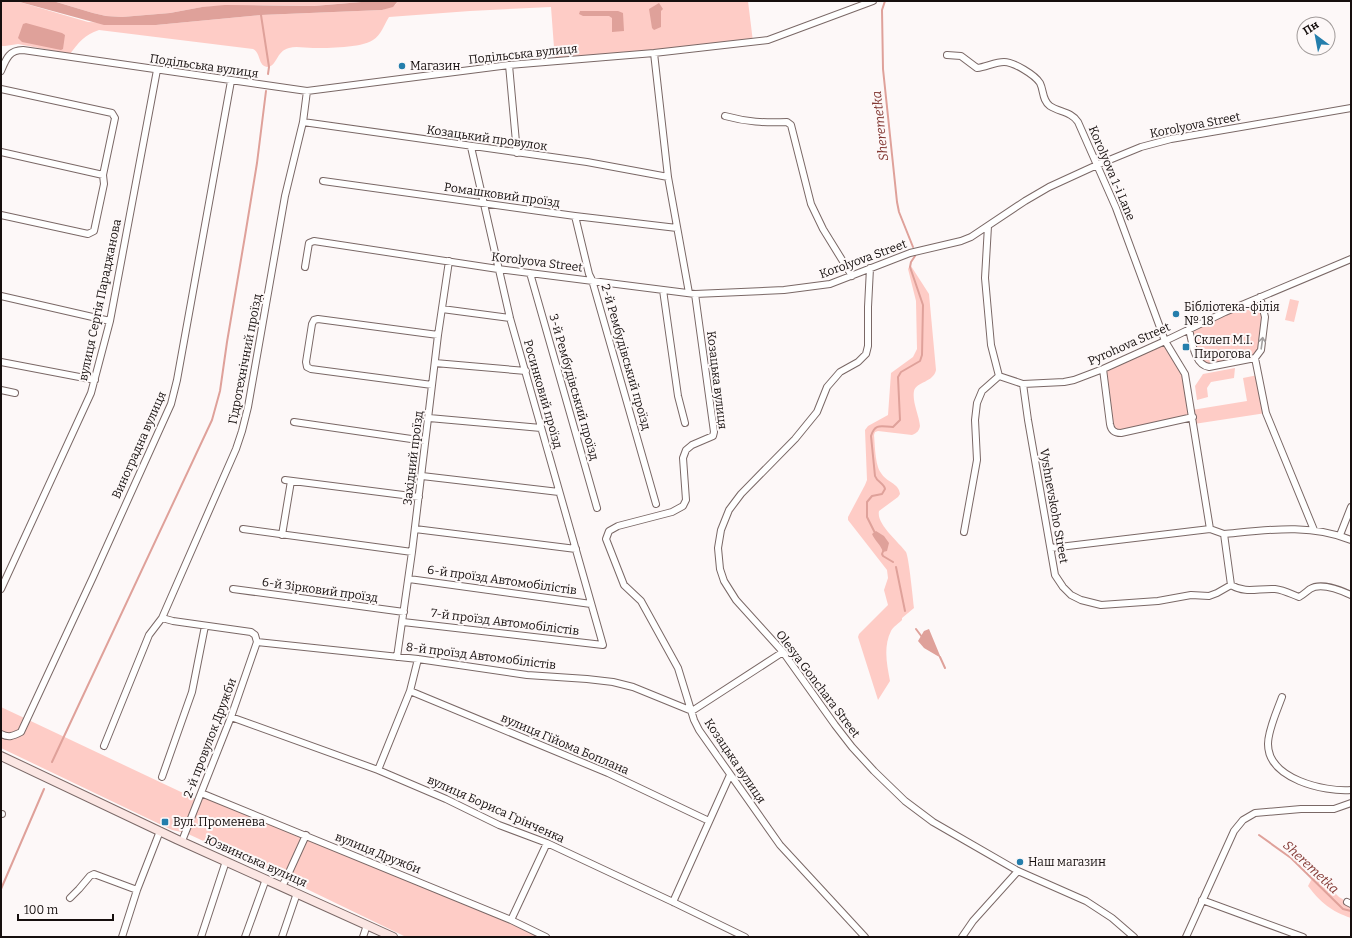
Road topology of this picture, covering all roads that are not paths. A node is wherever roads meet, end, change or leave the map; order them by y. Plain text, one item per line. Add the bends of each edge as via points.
1 (873, 1) edge
2 (654, 53) junction
3 (947, 55) dead end
4 (509, 65) junction
5 (157, 70) junction
6 (1, 71) edge
7 (231, 80) junction
8 (1, 89) edge
9 (307, 91) junction
10 (1351, 108) edge
11 (725, 116) dead end
12 (303, 122) junction
13 (470, 147) junction
14 (1, 152) edge
15 (517, 153) junction
16 (1098, 165) junction
17 (103, 176) junction
18 (668, 177) junction
19 (323, 181) dead end
20 (484, 204) junction
21 (1, 215) edge
22 (574, 216) junction
23 (988, 226) junction
24 (677, 228) junction
25 (1351, 259) edge
26 (449, 261) junction
27 (305, 267) dead end
28 (870, 268) junction
29 (498, 269) junction
30 (530, 273) junction
31 (852, 276) junction
32 (592, 280) junction
33 (663, 290) junction
34 (692, 293) junction
35 (1, 296) edge
36 (1260, 297) junction
37 (442, 309) junction
38 (510, 318) junction
39 (110, 321) junction
40 (1189, 329) junction
41 (438, 335) junction
42 (1165, 341) junction
43 (1255, 358) junction
44 (1, 362) edge
45 (435, 362) junction
46 (1103, 369) junction
47 (526, 371) junction
48 (999, 376) junction
49 (95, 380) junction
50 (1023, 384) junction
51 (432, 385) junction
52 (1, 390) edge
53 (15, 393) dead end
54 (1193, 417) junction
55 (429, 418) junction
56 (294, 422) dead end
57 (685, 423) dead end
58 (542, 428) junction
59 (425, 441) junction
60 (422, 476) junction
61 (559, 492) junction
62 (419, 498) junction
63 (656, 504) dead end
64 (1351, 507) edge
65 (597, 508) dead end
66 (243, 528) dead end
67 (415, 529) junction
68 (1210, 529) junction
69 (1314, 530) junction
70 (964, 532) dead end
71 (1224, 534) junction
72 (282, 535) junction
73 (1340, 536) junction
74 (1351, 540) edge
75 (1051, 548) junction
76 (576, 549) junction
77 (412, 552) junction
78 (409, 579) junction
79 (1231, 585) junction
80 (1, 589) edge
81 (233, 589) dead end
82 (1351, 595) edge
83 (591, 604) junction
84 (404, 612) junction
85 (162, 618) junction
86 (403, 622) junction
87 (205, 626) junction
88 (257, 642) junction
89 (604, 645) joint
90 (783, 652) junction
91 (397, 657) junction
92 (418, 659) junction
93 (410, 691) junction
94 (1282, 697) dead end
95 (692, 711) junction
96 (231, 717) junction
97 (1, 734) edge
98 (104, 746) dead end
99 (1, 756) edge
100 (378, 770) junction
101 (730, 775) junction
102 (162, 777) dead end
103 (1351, 790) edge
104 (201, 793) junction
105 (1351, 803) edge
106 (709, 821) junction
107 (160, 831) junction
108 (306, 835) junction
109 (182, 841) junction
110 (547, 843) junction
111 (226, 861) junction
112 (1018, 871) junction
113 (266, 879) junction
114 (282, 886) junction
115 (137, 890) junction
116 (297, 893) junction
117 (70, 898) dead end
118 (1202, 900) junction
119 (673, 902) junction
120 (510, 920) junction
121 (367, 925) junction
122 (859, 932) junction
123 (122, 937) edge
124 (201, 937) edge
125 (245, 937) edge
126 (282, 937) edge
127 (363, 937) edge
128 (393, 937) edge
129 (546, 937) edge
130 (745, 937) edge
131 (854, 937) edge
132 (865, 937) edge
133 (962, 937) edge
134 (1134, 937) edge
135 (1186, 937) edge
136 (1303, 937) edge

1 - 2 street, Подільська вулиця via 768,40
2 - 4 street, Подільська вулиця
2 - 18 street, Козацька вулиця
3 - 16 street, Korolyova 1-i Lane via 962,56 977,68 1006,62 1031,74 1040,84 1047,103 1076,120
4 - 9 street, Подільська вулиця
4 - 15 street
5 - 6 street, Подільська вулиця via 23,50 14,52 6,58
5 - 7 street, Подільська вулиця
5 - 39 street, вулиця Сергія Параджанова
7 - 9 street, Подільська вулиця
7 - 97 street, Виноградна вулиця via 171,404 21,732 7,737
8 - 17 street via 114,114
9 - 12 street, Гідротехнічний проїзд
10 - 16 street, Korolyova Street via 1157,142
11 - 31 street via 746,122 787,122 791,125 811,204 822,229
12 - 13 street, Козацький провулок
12 - 85 street, Гідротехнічний проїзд via 285,196 242,431 231,463
13 - 15 street, Козацький провулок
13 - 20 street, Росинковий проїзд
14 - 17 street
15 - 18 street, Козацький провулок via 588,162
16 - 23 street, Korolyova Street via 1041,191
16 - 42 street, Korolyova 1-i Lane
17 - 21 street via 104,184 94,231 91,233
18 - 24 street, Козацька вулиця
19 - 20 street, Ромашковий проїзд
20 - 22 street, Ромашковий проїзд
20 - 29 street, Росинковий проїзд
22 - 24 street, Ромашковий проїзд
22 - 32 street, 2-й Рембудівський проїзд
23 - 28 street, Korolyova Street via 961,241 910,252
23 - 48 street via 984,278 990,338
24 - 34 street, Козацька вулиця
25 - 36 street, Pyrohova Street
26 - 27 street, Korolyova Street via 314,241 310,244
26 - 29 street, Korolyova Street
26 - 37 street, Західний проїзд
28 - 31 street, Korolyova Street
28 - 90 street, Olesya Gonchara Street via 866,354 858,362 840,372 828,387 817,412 735,502 720,534 718,560 726,586
29 - 30 street, Korolyova Street
29 - 38 street, Росинковий проїзд
30 - 32 street, Korolyova Street
30 - 65 street, 3-й Рембудівський проїзд
31 - 34 street, Korolyova Street via 837,282 806,288
32 - 33 street, Korolyova Street
32 - 63 street, 2-й Рембудівський проїзд
33 - 34 street, Korolyova Street
33 - 57 street via 678,396
34 - 95 street, Козацька вулиця via 713,436 686,450 683,458 686,500 683,506 672,512 618,526 609,531 606,539 624,585 643,604 676,663
35 - 39 street
36 - 40 street, Pyrohova Street
43 -> 36 street via 1261,350 1265,317
37 - 38 street
37 - 41 street, Західний проїзд
38 - 47 street, Росинковий проїзд
39 - 49 street, вулиця Сергія Параджанова
40 - 42 street, Pyrohova Street
40 - 43 street via 1197,357 1205,366
41 - 45 street, Західний проїзд
41 - 51 street via 318,319 312,324 306,362 307,367 312,369
42 - 46 street, Pyrohova Street
42 - 54 street, Korolyova 1-i Lane via 1185,374
43 - 69 street via 1266,413
44 - 49 street
45 - 47 street
45 - 51 street, Західний проїзд
46 - 50 street, Pyrohova Street via 1067,381
46 - 54 street via 1110,424 1114,431 1120,433
47 - 58 street, Росинковий проїзд
48 - 50 street, Pyrohova Street
48 - 70 street via 982,391 977,403 975,420 978,460
49 - 80 street, вулиця Сергія Параджанова
50 - 75 street, Vyshnevskoho Street
51 - 55 street, Західний проїзд
52 - 53 street
54 - 68 street, Korolyova 1-i Lane
55 - 58 street
55 - 59 street, Західний проїзд
56 - 59 street
58 - 61 street, Росинковий проїзд
59 - 60 street, Західний проїзд
60 - 61 street
60 - 62 street, Західний проїзд
61 - 76 street, Росинковий проїзд
62 - 67 street, Західний проїзд
62 - 72 street via 288,481
64 - 73 street
66 - 72 street
67 - 76 street
67 - 77 street, Західний проїзд
68 - 71 street
68 - 75 street
69 - 71 street via 1272,529
69 - 73 street
71 - 79 street
72 - 77 street
73 - 74 street
75 - 79 street, Vyshnevskoho Street via 1055,575 1063,587 1071,595 1090,603 1101,605 1158,601 1191,595 1209,596
76 - 83 street, Росинковий проїзд
77 - 78 street, Західний проїзд
78 - 83 street, 6-й проїзд Автомобілістів
78 - 84 street, Західний проїзд
79 - 82 street via 1244,590 1274,589 1299,597 1321,586
81 - 84 street, 6-й Зірковий проїзд
83 - 89 street, Росинковий проїзд
84 - 86 street, Західний проїзд
85 - 87 street
85 - 98 street, Гідротехнічний проїзд via 150,635
86 - 89 street, 7-й проїзд Автомобілістів
86 - 91 street, Західний проїзд
87 - 88 street via 251,632
87 - 102 street via 192,692
88 - 91 street, 8-й проїзд Автомобілістів
88 - 96 street, 2-й провулок Дружби
90 - 95 street
90 - 112 street, Olesya Gonchara Street via 852,747 905,801 933,822
91 - 92 street, 8-й проїзд Автомобілістів
92 - 93 street
92 - 95 street, 8-й проїзд Автомобілістів via 527,675 613,682 633,687
93 - 100 street
93 - 106 street, вулиця Гійома Боплана via 608,773
94 - 103 street via 1268,740 1269,753 1276,765 1288,775 1308,784 1327,789
95 - 101 street, Козацька вулиця via 699,730
96 - 100 street, вулиця Бориса Грінченка
96 - 104 street, 2-й провулок Дружби
99 - 107 main road, Юзвинська вулиця
100 - 110 street, вулиця Бориса Грінченка via 499,825
101 - 106 street
101 - 122 street, Козацька вулиця via 786,853
104 - 108 street, вулиця Дружби
104 - 109 street, 2-й провулок Дружби
105 - 118 street via 1334,809 1255,813 1243,820 1234,831
106 - 119 street
107 - 109 main road, Юзвинська вулиця
107 - 115 street
108 - 114 street
108 - 120 street, вулиця Дружби
109 - 111 main road, Юзвинська вулиця
110 - 119 street, вулиця Бориса Грінченка
110 - 120 street
111 - 113 main road, Юзвинська вулиця
111 - 124 street
112 - 133 street
112 - 134 street, Olesya Gonchara Street via 1086,902 1112,918
113 - 114 main road, Юзвинська вулиця
113 - 125 street
114 - 116 main road, Юзвинська вулиця
115 - 117 street via 94,874
115 - 123 street
116 - 121 main road, Юзвинська вулиця
116 - 126 street
118 - 135 street
118 - 136 street
119 - 130 street, вулиця Бориса Грінченка
120 - 129 street, вулиця Дружби
121 - 127 street
121 - 128 main road, Юзвинська вулиця
122 - 131 street
122 - 132 street, Козацька вулиця

